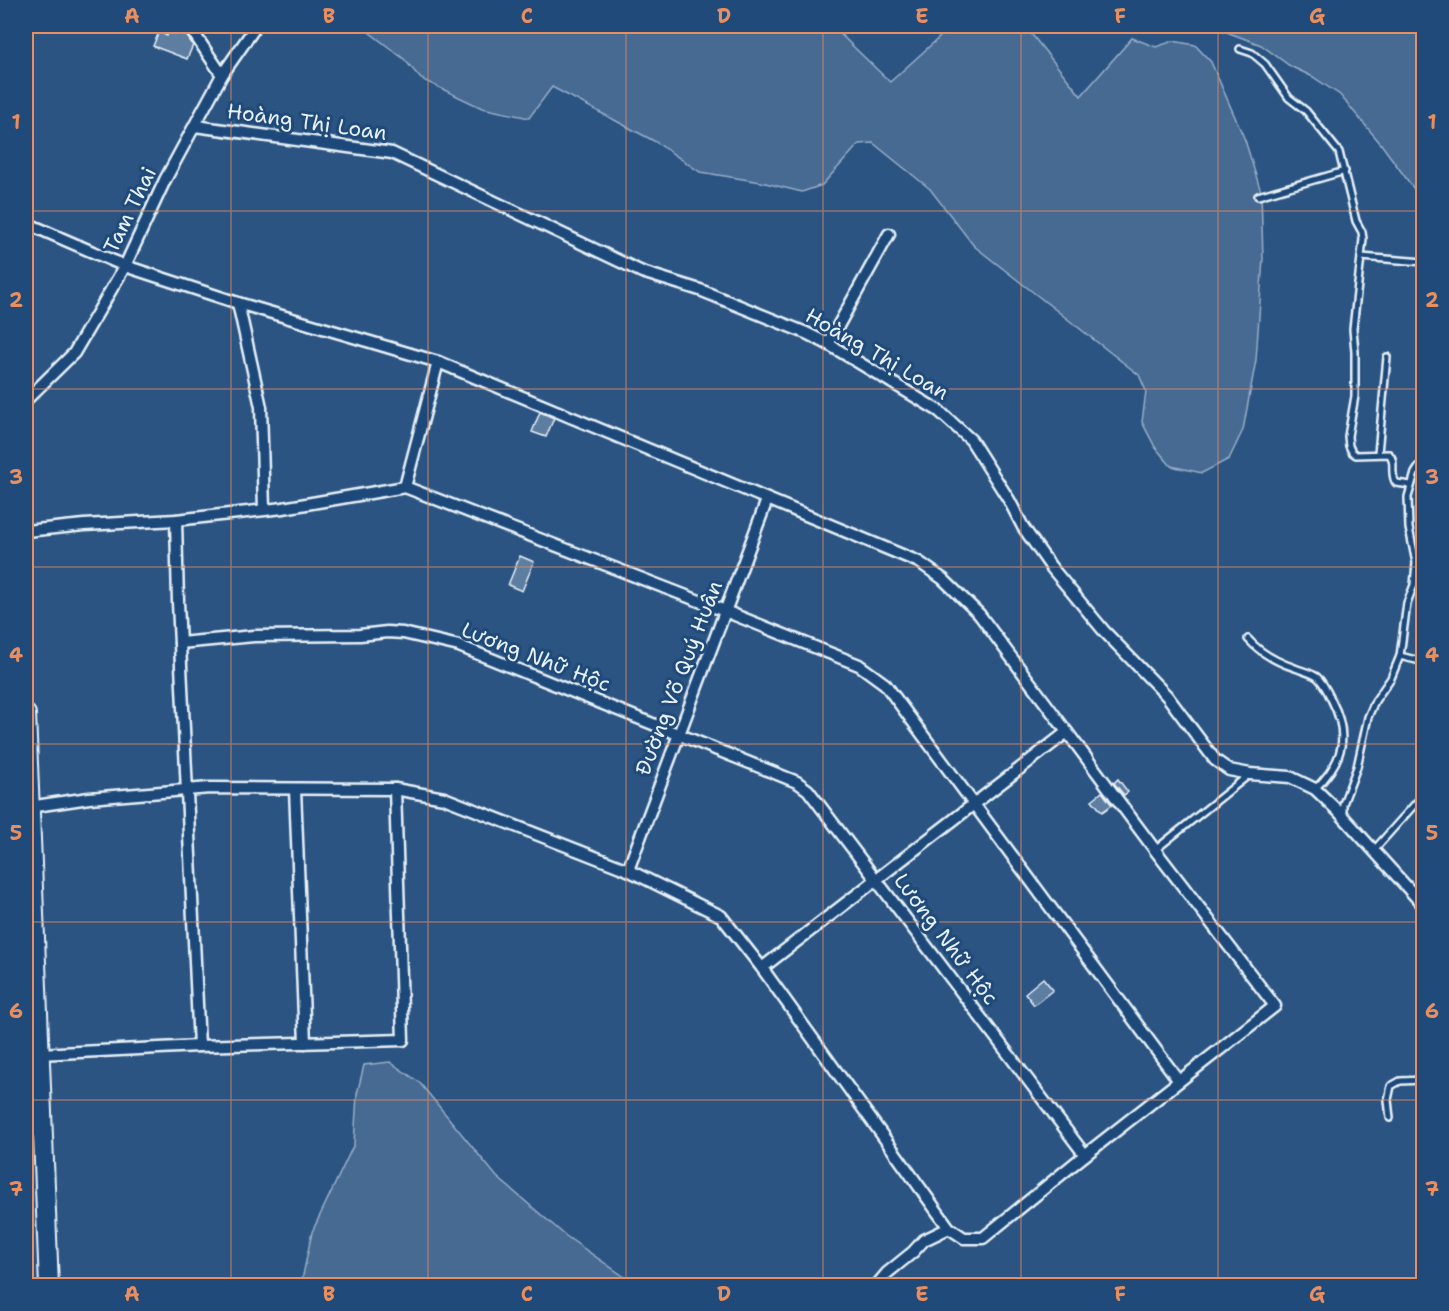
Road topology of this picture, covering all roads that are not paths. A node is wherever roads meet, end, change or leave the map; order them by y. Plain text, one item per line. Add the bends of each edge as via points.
1 (189, 26) edge
2 (256, 26) edge
3 (1240, 49) dead end
4 (222, 75) junction
5 (195, 126) junction
6 (1345, 171) junction
7 (1258, 196) dead end
8 (26, 223) edge
9 (889, 234) dead end
10 (1361, 256) junction
11 (1424, 262) edge
12 (125, 266) junction
13 (238, 303) junction
14 (828, 344) junction
15 (1388, 357) dead end
16 (438, 362) junction
17 (26, 400) edge
18 (1378, 453) junction
19 (1424, 459) edge
20 (1411, 485) junction
21 (405, 486) junction
22 (767, 500) junction
23 (264, 509) junction
24 (176, 520) junction
25 (26, 531) edge
26 (725, 611) junction
27 (1248, 639) dead end
28 (180, 643) junction
29 (1400, 656) junction
30 (1424, 662) edge
31 (26, 714) edge
32 (1067, 732) junction
33 (679, 734) junction
34 (1250, 774) junction
35 (295, 789) junction
36 (395, 789) junction
37 (188, 790) junction
38 (1318, 792) junction
39 (1424, 794) edge
40 (974, 804) junction
41 (29, 807) junction
42 (1341, 814) junction
43 (1155, 850) junction
44 (1374, 850) junction
45 (628, 870) junction
46 (877, 880) junction
47 (1424, 906) edge
48 (762, 968) junction
49 (305, 1043) junction
50 (199, 1047) junction
51 (39, 1054) junction
52 (1424, 1080) edge
53 (1179, 1081) junction
54 (1390, 1118) dead end
55 (1085, 1155) junction
56 (949, 1228) junction
57 (49, 1286) edge
58 (876, 1286) edge

1 - 4 street
2 - 4 street, Tam Thai
3 - 6 lane via 1265,64 1289,98 1306,111 1340,152
4 - 5 street, Tam Thai
5 - 12 street, Tam Thai
5 - 14 street, Hoàng Thị Loan via 393,153 642,272 700,290
6 - 7 lane
6 - 10 lane via 1362,232
8 - 12 street
9 - 14 street
10 - 11 lane
10 - 18 lane via 1353,329 1354,396 1348,436 1356,455
12 - 13 street
12 - 17 street, Tam Thai via 74,353
13 - 16 street
13 - 23 street via 261,407
14 - 34 street, Hoàng Thị Loan via 939,411 970,440 1023,527 1104,631 1167,696 1215,760 1229,770
15 - 18 lane
16 - 21 street
16 - 22 street
18 - 20 lane via 1392,455 1396,483
19 - 20 lane
20 - 29 lane via 1407,512 1416,563
21 - 23 street
21 - 26 street
22 - 26 street, Đường Võ Quý Huân
22 - 32 street via 919,562 943,579 979,614
23 - 24 street
24 - 25 street
24 - 28 street
26 - 33 street, Đường Võ Quý Huân
26 - 40 street via 859,665 885,684
27 - 38 lane via 1268,656 1317,677 1335,707 1341,722 1342,747
28 - 33 street, Lương Nhữ Hộc via 255,636 403,633 459,646
28 - 37 street
29 - 30 lane
29 - 42 lane via 1368,717
31 - 41 main road
32 - 40 street
32 - 43 street
33 - 45 street, Đường Võ Quý Huân
33 - 46 street, Lương Nhữ Hộc via 803,786
34 - 38 street, Hoàng Thị Loan via 1290,777
34 - 43 lane
35 - 36 street
35 - 37 street
35 - 49 street
36 - 45 street via 444,798
36 - 49 street via 403,1040
37 - 41 street
37 - 50 street
38 - 42 street, Hoàng Thị Loan
39 - 44 lane
40 - 46 street
40 - 53 street
41 - 51 main road
42 - 44 street, Hoàng Thị Loan
43 - 53 street via 1275,1006
44 - 47 street, Hoàng Thị Loan
45 - 48 street via 721,916
46 - 48 street
46 - 55 street, Lương Nhữ Hộc
48 - 56 street
49 - 50 street
50 - 51 street
51 - 57 main road
52 - 54 lane via 1400,1081 1390,1086
53 - 55 street
55 - 56 street via 983,1238 964,1238
56 - 58 street via 924,1239

